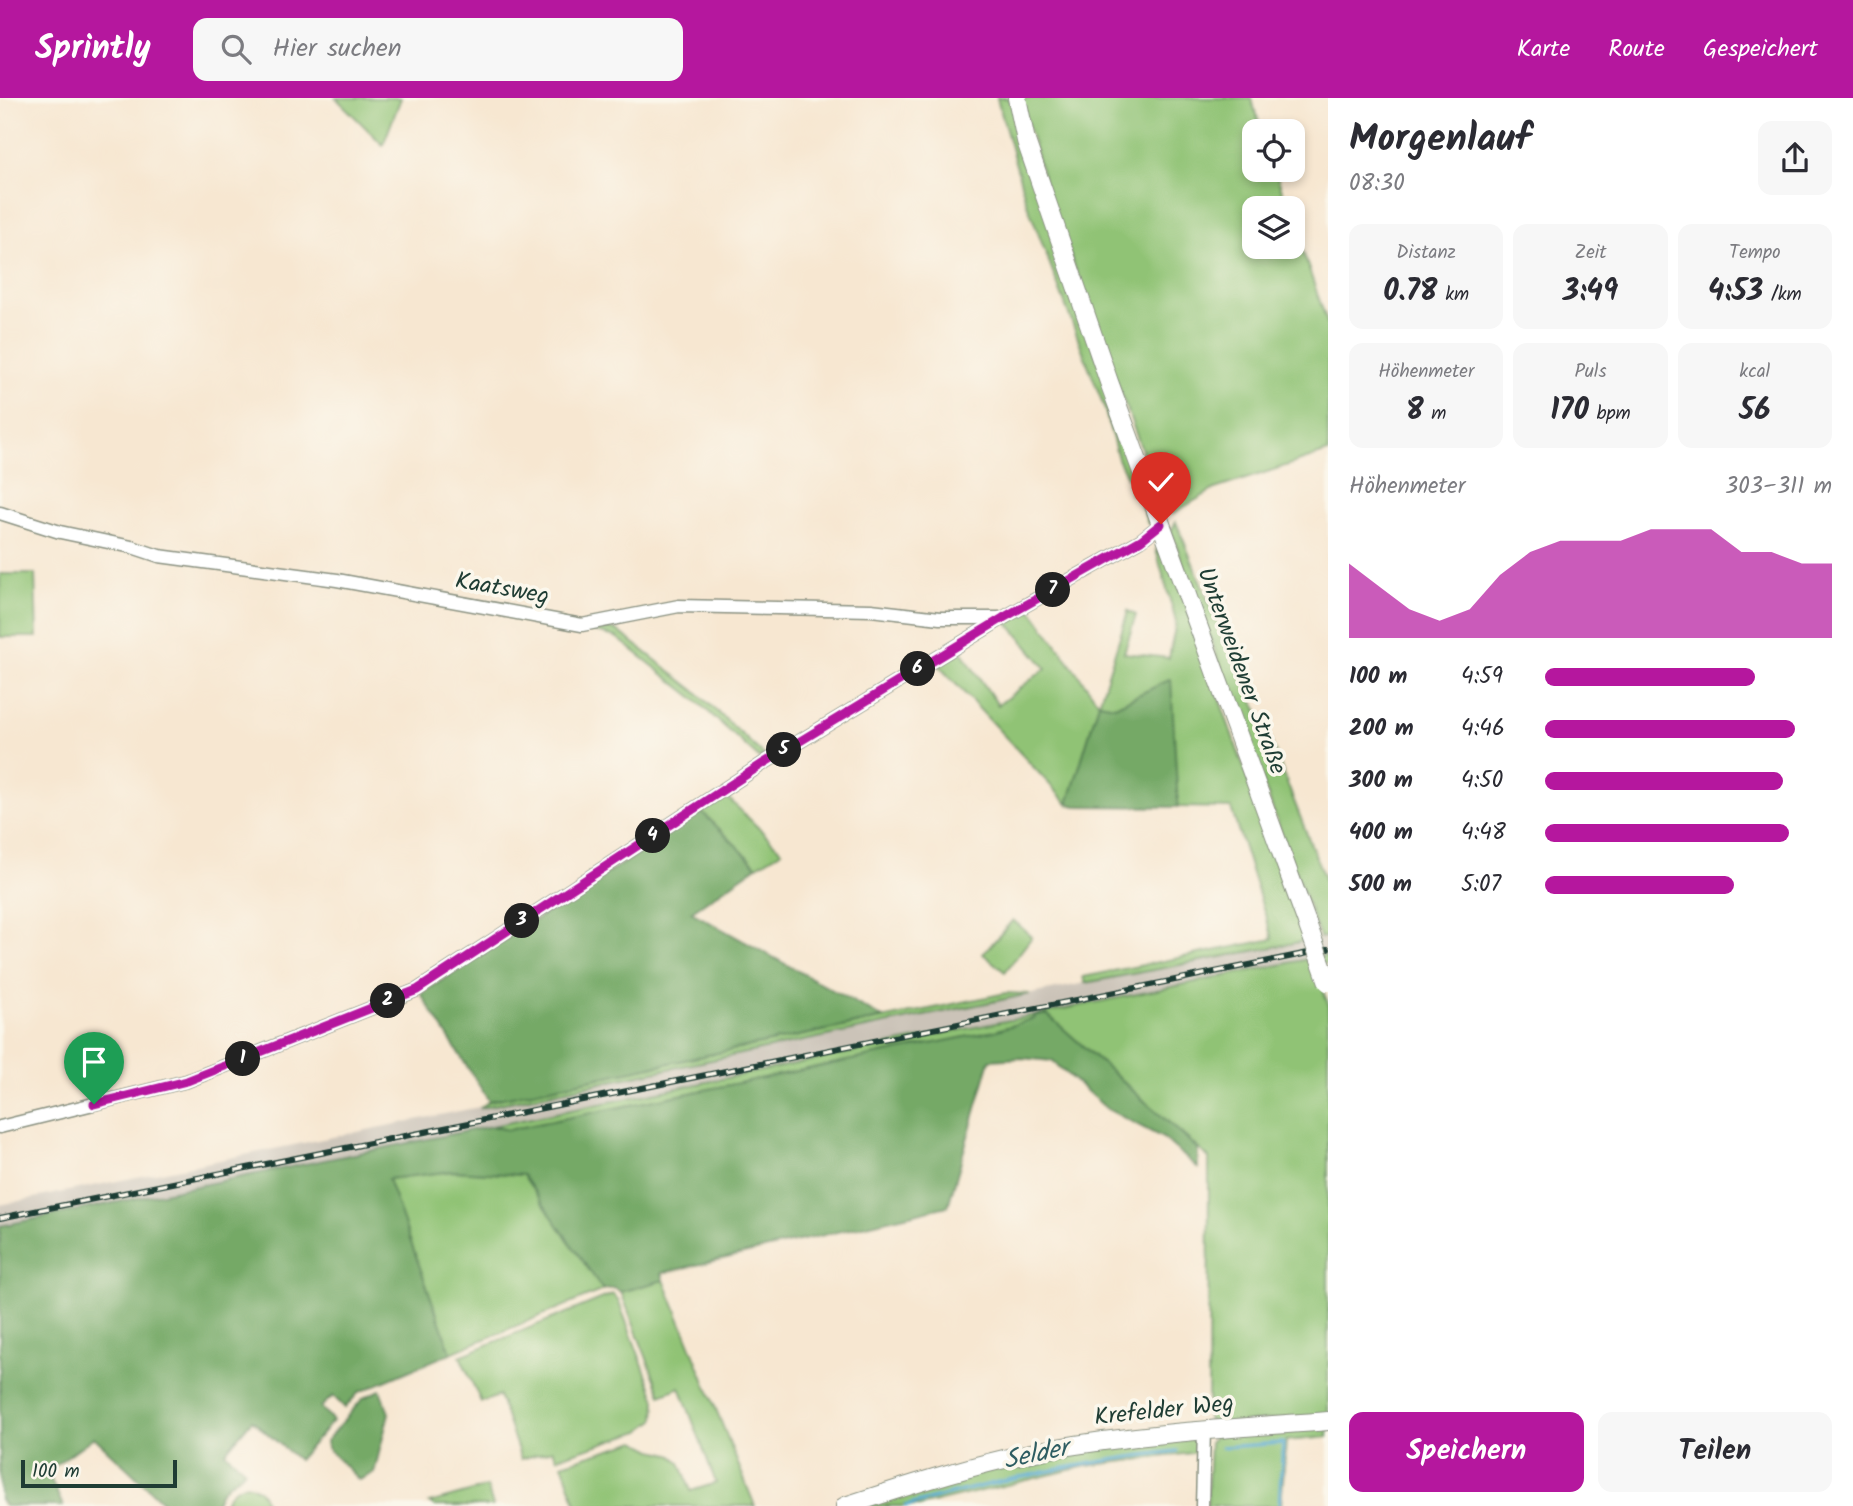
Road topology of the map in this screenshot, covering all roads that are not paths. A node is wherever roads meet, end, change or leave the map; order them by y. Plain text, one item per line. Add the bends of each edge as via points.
1 (1017, 98) edge
2 (0, 513) edge
3 (1161, 524) junction
4 (1003, 618) junction
5 (1328, 982) edge
6 (0, 1127) edge
7 (1328, 1421) edge
8 (1204, 1430) junction
9 (845, 1506) edge
10 (1202, 1506) edge

1 - 3 street, Unterweidener Straße via 1026,141
2 - 4 street, Kaatsweg via 159,556 337,580 582,625 679,606
3 - 4 street via 1141,540
3 - 5 street, Unterweidener Straße, bridge
4 - 6 street via 764,763 417,990 187,1081
7 - 8 street, Krefelder Weg
8 - 9 street, Krefelder Weg via 1051,1449 975,1466
8 - 10 street

